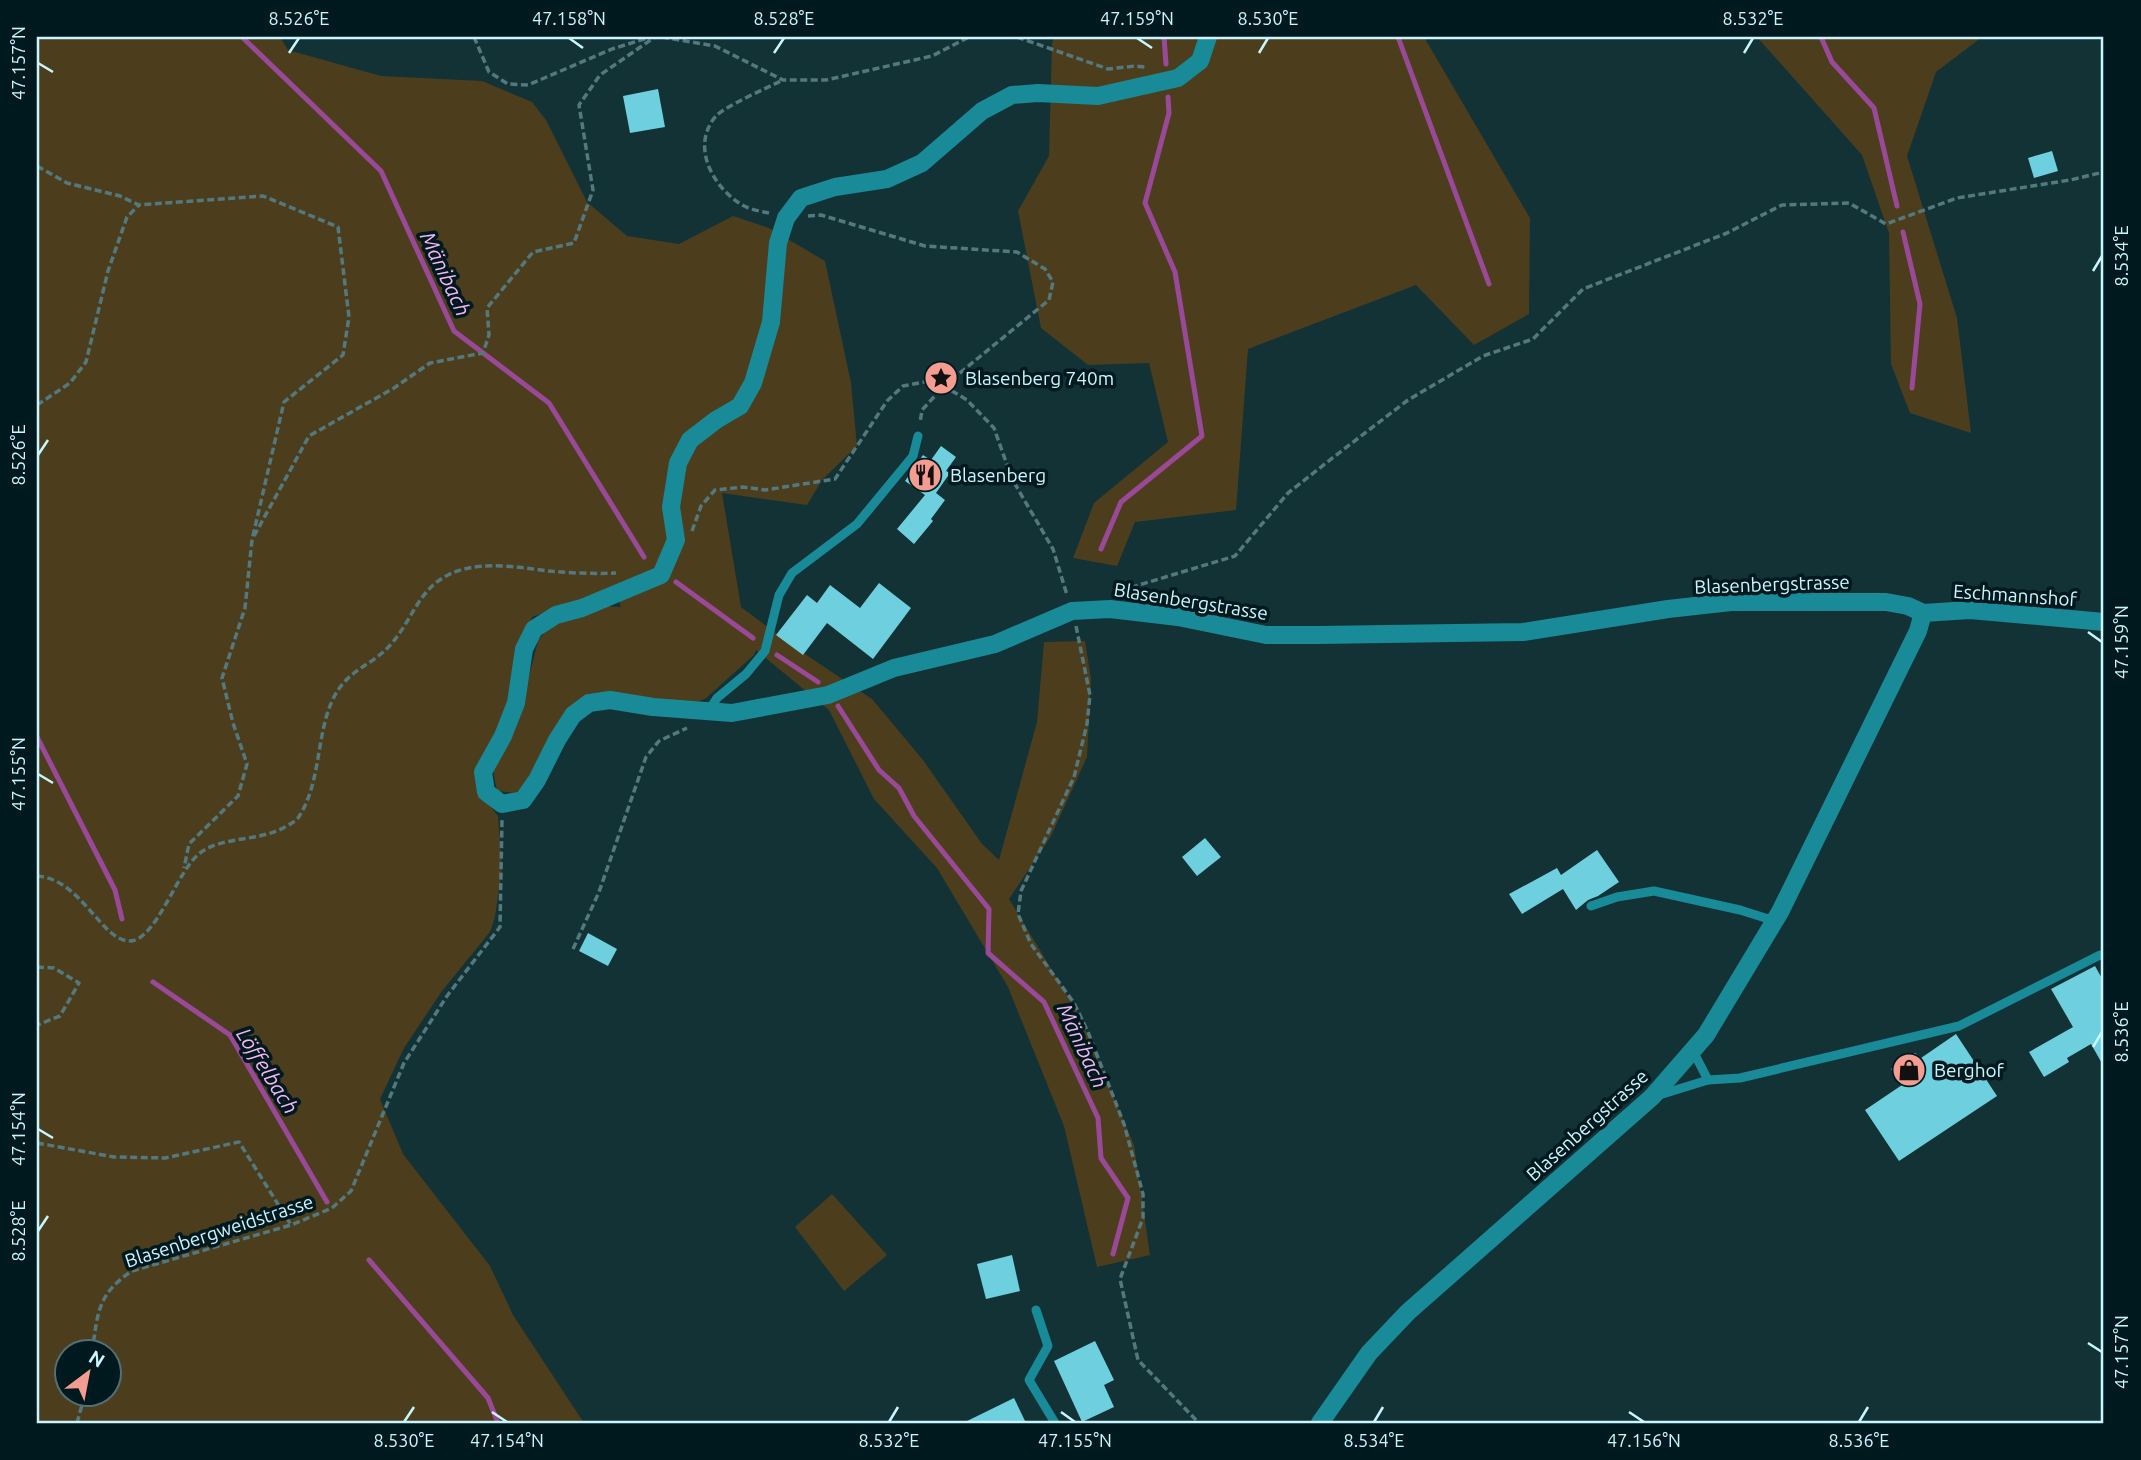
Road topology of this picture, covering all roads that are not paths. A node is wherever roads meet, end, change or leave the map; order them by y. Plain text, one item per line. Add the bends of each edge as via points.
1 (1208, 37) edge
2 (918, 436) road end
3 (1923, 613) junction
4 (2104, 622) edge
5 (708, 712) junction
6 (1591, 906) dead end
7 (1775, 921) junction
8 (2104, 955) edge
9 (1693, 1051) junction
10 (1708, 1080) junction
11 (1652, 1097) junction
12 (1036, 1310) dead end
13 (1055, 1423) edge
14 (1320, 1423) edge

1 - 5 street, Blasenbergstrasse via 1200,61 1178,78 1098,96 1012,95 982,111 922,163 887,180 835,187 801,198 786,218 777,254 771,322 753,383 740,406 690,440 678,463 671,507 676,540 661,575 556,615 534,629 524,649 516,703 483,772 486,792 502,804 523,800 573,715 589,703 610,701
2 - 5 lane via 913,456 857,524 792,573 779,595 765,650
3 - 4 street, Eschmannshof via 1970,610
3 - 5 street, Blasenbergstrasse via 1886,602 1731,602 1523,632 1266,635 1178,617 1110,609 1072,611 995,644 894,668 828,695 732,713
3 - 7 street, Blasenbergstrasse
6 - 7 lane via 1654,891
7 - 9 street, Blasenbergstrasse
8 - 10 lane via 1959,1026 1740,1078
9 - 10 lane
9 - 11 street, Blasenbergstrasse
10 - 11 lane
11 - 14 street, Blasenbergstrasse via 1408,1312 1369,1353
12 - 13 lane via 1048,1346 1029,1380

